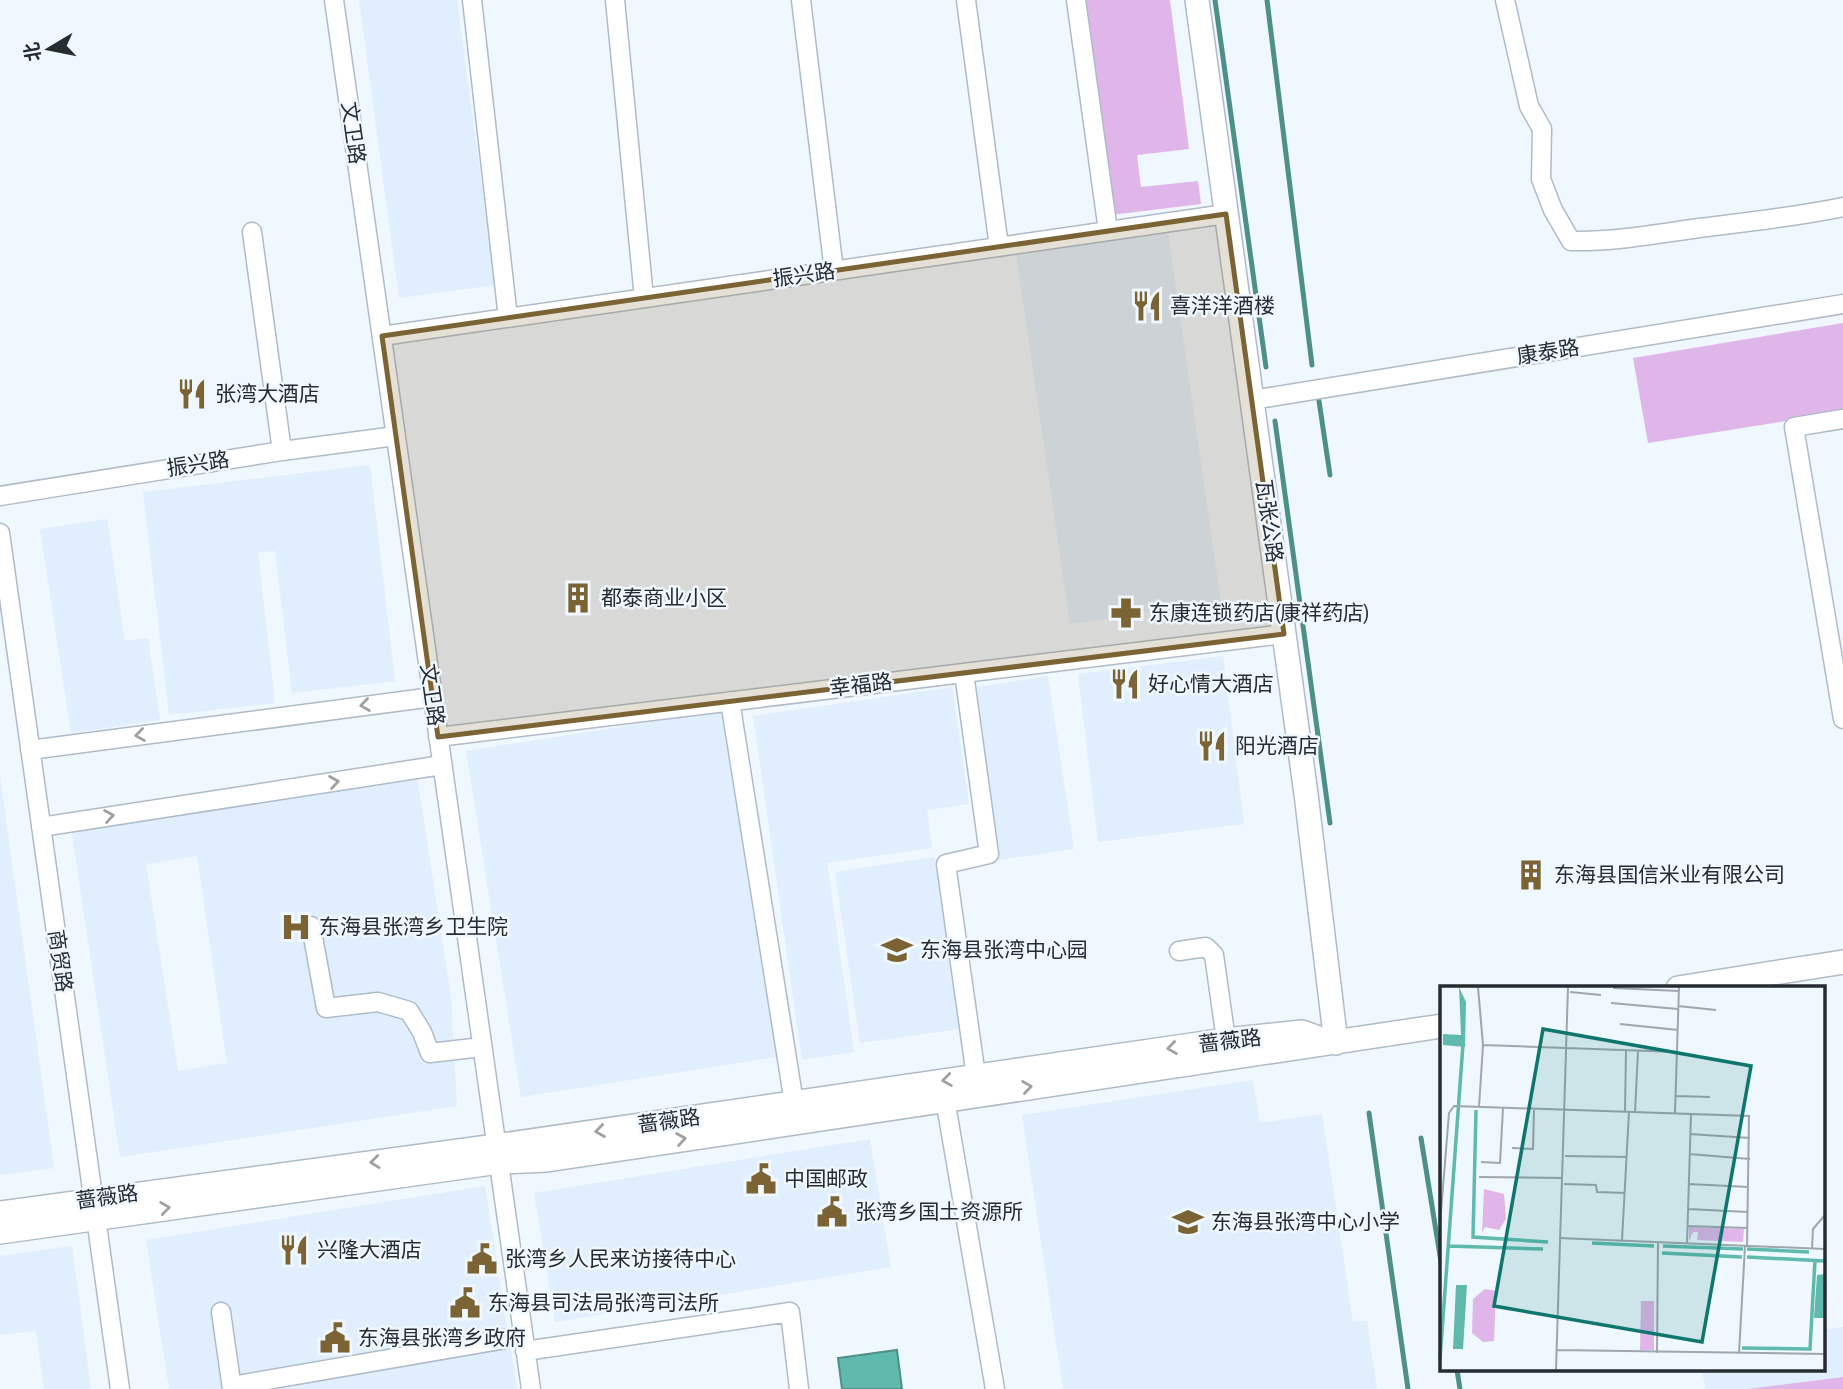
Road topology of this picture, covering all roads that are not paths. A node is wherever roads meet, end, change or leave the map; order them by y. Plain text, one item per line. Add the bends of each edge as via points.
1 (334, 0) edge
2 (472, 0) edge
3 (615, 0) edge
4 (801, 0) edge
5 (966, 0) edge
6 (1076, 0) edge
7 (1197, 0) edge
8 (1505, 0) edge
9 (1843, 207) edge
10 (1226, 214) junction
11 (1108, 231) junction
12 (252, 232) dead end
13 (999, 247) junction
14 (834, 271) junction
15 (644, 298) junction
16 (1843, 304) edge
17 (508, 318) junction
18 (382, 336) junction
19 (1252, 400) junction
20 (1843, 419) edge
21 (396, 436) junction
22 (282, 451) junction
23 (0, 496) edge
24 (0, 533) edge
25 (1284, 634) junction
26 (964, 673) junction
27 (433, 697) junction
28 (730, 701) junction
29 (1843, 719) edge
30 (438, 737) junction
31 (30, 750) junction
32 (442, 765) junction
33 (41, 827) junction
34 (311, 926) dead end
35 (1179, 951) dead end
36 (1843, 962) edge
37 (1691, 986) edge
38 (1440, 1026) edge
39 (1226, 1040) junction
40 (1336, 1043) junction
41 (482, 1048) junction
42 (976, 1076) junction
43 (945, 1099) junction
44 (794, 1102) junction
45 (497, 1154) junction
46 (94, 1208) junction
47 (0, 1213) edge
48 (0, 1232) edge
49 (221, 1312) dead end
50 (524, 1343) junction
51 (232, 1387) edge
52 (120, 1389) edge
53 (531, 1389) edge
54 (799, 1389) edge
55 (995, 1389) edge

1 - 18 street, 文卫路
2 - 17 street
3 - 15 street
4 - 14 street
5 - 13 street
6 - 11 street
7 - 10 main road, 瓦张公路
8 - 9 street via 1529,106 1542,129 1541,179 1571,241 1645,237
10 - 11 street, 振兴路
10 - 19 main road, 瓦张公路
11 - 13 street, 振兴路
12 - 22 street
13 - 14 street, 振兴路
14 - 15 street, 振兴路
15 - 17 street, 振兴路
16 - 19 street, 康泰路
17 - 18 street, 振兴路
18 - 21 street, 文卫路
19 - 25 main road, 瓦张公路
20 - 29 street via 1794,427
21 - 22 street, 振兴路
21 - 27 street, 文卫路
22 - 23 street, 振兴路
24 - 31 street, 商贸路
25 - 26 street, 幸福路
25 - 40 main road, 瓦张公路
26 - 28 street, 幸福路
26 - 42 street via 989,854 946,864
27 - 30 street, 文卫路
27 -> 31 street
28 - 30 street, 幸福路
28 - 44 street
30 - 32 street, 文卫路
31 - 33 street, 商贸路
33 -> 32 street
32 - 41 street, 文卫路
33 - 46 street, 商贸路
34 - 41 street via 326,1007 378,1002 409,1011 430,1053
35 - 39 street via 1206,947 1214,955
36 - 37 main road
38 - 40 main road, 蔷薇路
39 - 40 main road, 蔷薇路 via 1302,1032
39 -> 42 main road, 蔷薇路
43 -> 40 main road, 蔷薇路
41 - 45 street, 文卫路
42 -> 44 main road, 蔷薇路
45 -> 43 main road, 蔷薇路 via 547,1160
43 - 55 street
44 -> 45 main road, 蔷薇路
45 - 46 main road, 蔷薇路
45 - 50 street, 文卫路
46 - 47 main road, 蔷薇路
46 - 48 main road, 蔷薇路
46 - 52 street, 商贸路
49 - 51 street
50 - 51 street
50 - 53 street, 文卫路
50 - 54 street via 790,1312

